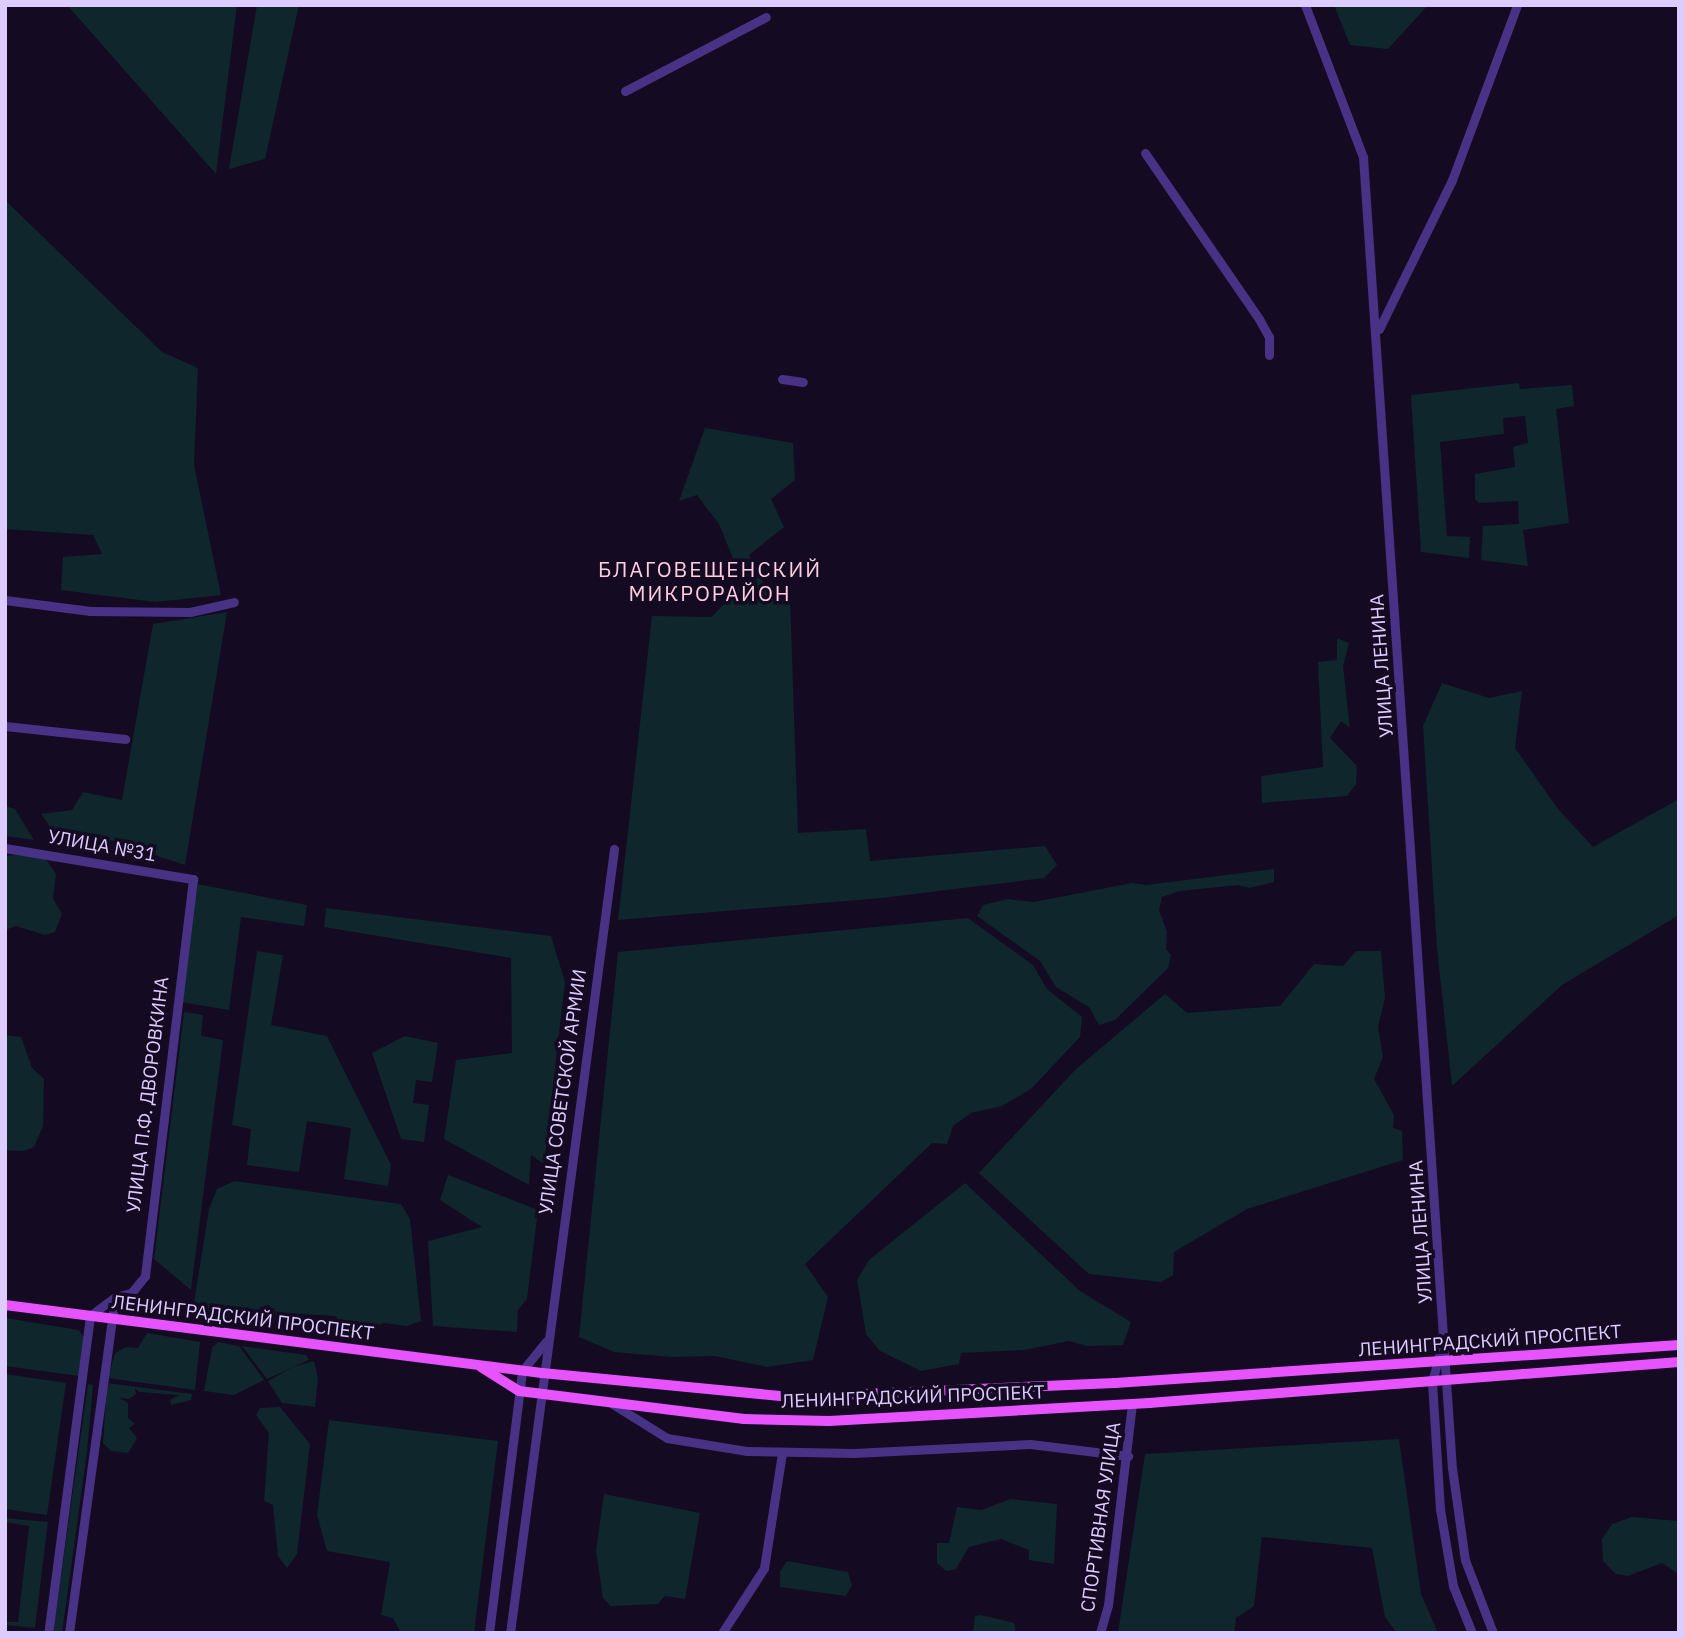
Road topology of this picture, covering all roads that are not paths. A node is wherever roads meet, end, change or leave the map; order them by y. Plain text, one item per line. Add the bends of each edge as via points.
1 (1305, 5) edge
2 (1517, 5) edge
3 (766, 17) dead end
4 (625, 91) dead end
5 (1145, 153) dead end
6 (1378, 331) junction
7 (1269, 355) dead end
8 (782, 379) dead end
9 (803, 382) dead end
10 (5, 600) edge
11 (234, 602) dead end
12 (5, 726) edge
13 (125, 739) dead end
14 (5, 848) edge
15 (614, 849) dead end
16 (192, 880) joint
17 (114, 1297) junction
18 (5, 1306) edge
19 (90, 1316) junction
20 (111, 1319) junction
21 (1445, 1335) junction
22 (547, 1341) junction
23 (1679, 1345) edge
24 (1667, 1346) junction
25 (1434, 1363) junction
26 (1447, 1363) junction
27 (1674, 1363) edge
28 (476, 1364) junction
29 (522, 1371) junction
30 (542, 1373) junction
31 (1147, 1381) junction
32 (1448, 1381) junction
33 (1432, 1382) junction
34 (519, 1391) junction
35 (539, 1393) junction
36 (610, 1402) junction
37 (1132, 1404) junction
38 (1149, 1404) junction
39 (782, 1453) junction
40 (1128, 1456) junction
41 (1491, 1629) edge
42 (48, 1633) edge
43 (69, 1633) edge
44 (489, 1633) edge
45 (510, 1633) edge
46 (722, 1633) edge
47 (1100, 1633) edge
48 (1474, 1633) edge

1 - 6 street, УЛИЦА ЛЕНИНА via 1363,157
2 - 6 street via 1452,180
3 - 4 street
5 - 7 street via 1259,319 1269,338
6 - 21 street, УЛИЦА ЛЕНИНА
8 - 9 street
10 - 11 street via 90,611 177,612
12 - 13 street
14 - 16 street, УЛИЦА №31
15 - 22 street, УЛИЦА СОВЕТСКОЙ АРМИИ
16 - 17 street, УЛИЦА П.Ф. ДВОРОВКИНА via 145,1276 131,1293
17 - 19 street, УЛИЦА П.Ф. ДВОРОВКИНА
17 - 20 street
18 - 19 main road, ЛЕНИНГРАДСКИЙ ПРОСПЕКТ
19 - 20 main road, ЛЕНИНГРАДСКИЙ ПРОСПЕКТ
19 - 42 street
20 - 28 main road, ЛЕНИНГРАДСКИЙ ПРОСПЕКТ
20 - 43 street
21 - 25 street, УЛИЦА ЛЕНИНА
21 - 26 street, УЛИЦА ЛЕНИНА
22 - 29 street
22 - 30 street, УЛИЦА СОВЕТСКОЙ АРМИИ
23 - 24 main road, ЛЕНИНГРАДСКИЙ ПРОСПЕКТ
24 - 26 main road, ЛЕНИНГРАДСКИЙ ПРОСПЕКТ
24 - 27 main road, ЛЕНИНГРАДСКИЙ ПРОСПЕКТ
25 - 26 main road, ЛЕНИНГРАДСКИЙ ПРОСПЕКТ
25 - 31 main road, ЛЕНИНГРАДСКИЙ ПРОСПЕКТ
25 - 33 street, УЛИЦА ЛЕНИНА
26 - 32 street, УЛИЦА ЛЕНИНА
27 - 32 main road, ЛЕНИНГРАДСКИЙ ПРОСПЕКТ
28 - 29 main road, ЛЕНИНГРАДСКИЙ ПРОСПЕКТ
28 - 34 main road, ЛЕНИНГРАДСКИЙ ПРОСПЕКТ
29 - 30 main road, ЛЕНИНГРАДСКИЙ ПРОСПЕКТ
29 - 34 street
30 - 31 main road, ЛЕНИНГРАДСКИЙ ПРОСПЕКТ via 793,1397
30 - 35 street, УЛИЦА СОВЕТСКОЙ АРМИИ
31 - 38 main road
32 - 33 main road, ЛЕНИНГРАДСКИЙ ПРОСПЕКТ
32 - 41 street, УЛИЦА ЛЕНИНА via 1458,1529
33 - 38 main road, ЛЕНИНГРАДСКИЙ ПРОСПЕКТ
33 - 48 street, УЛИЦА ЛЕНИНА via 1444,1550
34 - 35 main road, ЛЕНИНГРАДСКИЙ ПРОСПЕКТ
34 - 44 street
35 - 36 main road, ЛЕНИНГРАДСКИЙ ПРОСПЕКТ
35 - 45 street, УЛИЦА СОВЕТСКОЙ АРМИИ
36 - 37 main road, ЛЕНИНГРАДСКИЙ ПРОСПЕКТ via 744,1419 828,1421
36 - 39 street via 667,1438
37 - 38 main road, ЛЕНИНГРАДСКИЙ ПРОСПЕКТ
37 - 40 street, СПОРТИВНАЯ УЛИЦА
39 - 40 street via 1030,1444
39 - 46 street via 764,1568
40 - 47 street, СПОРТИВНАЯ УЛИЦА
41 - 48 street, УЛИЦА ЛЕНИНА

